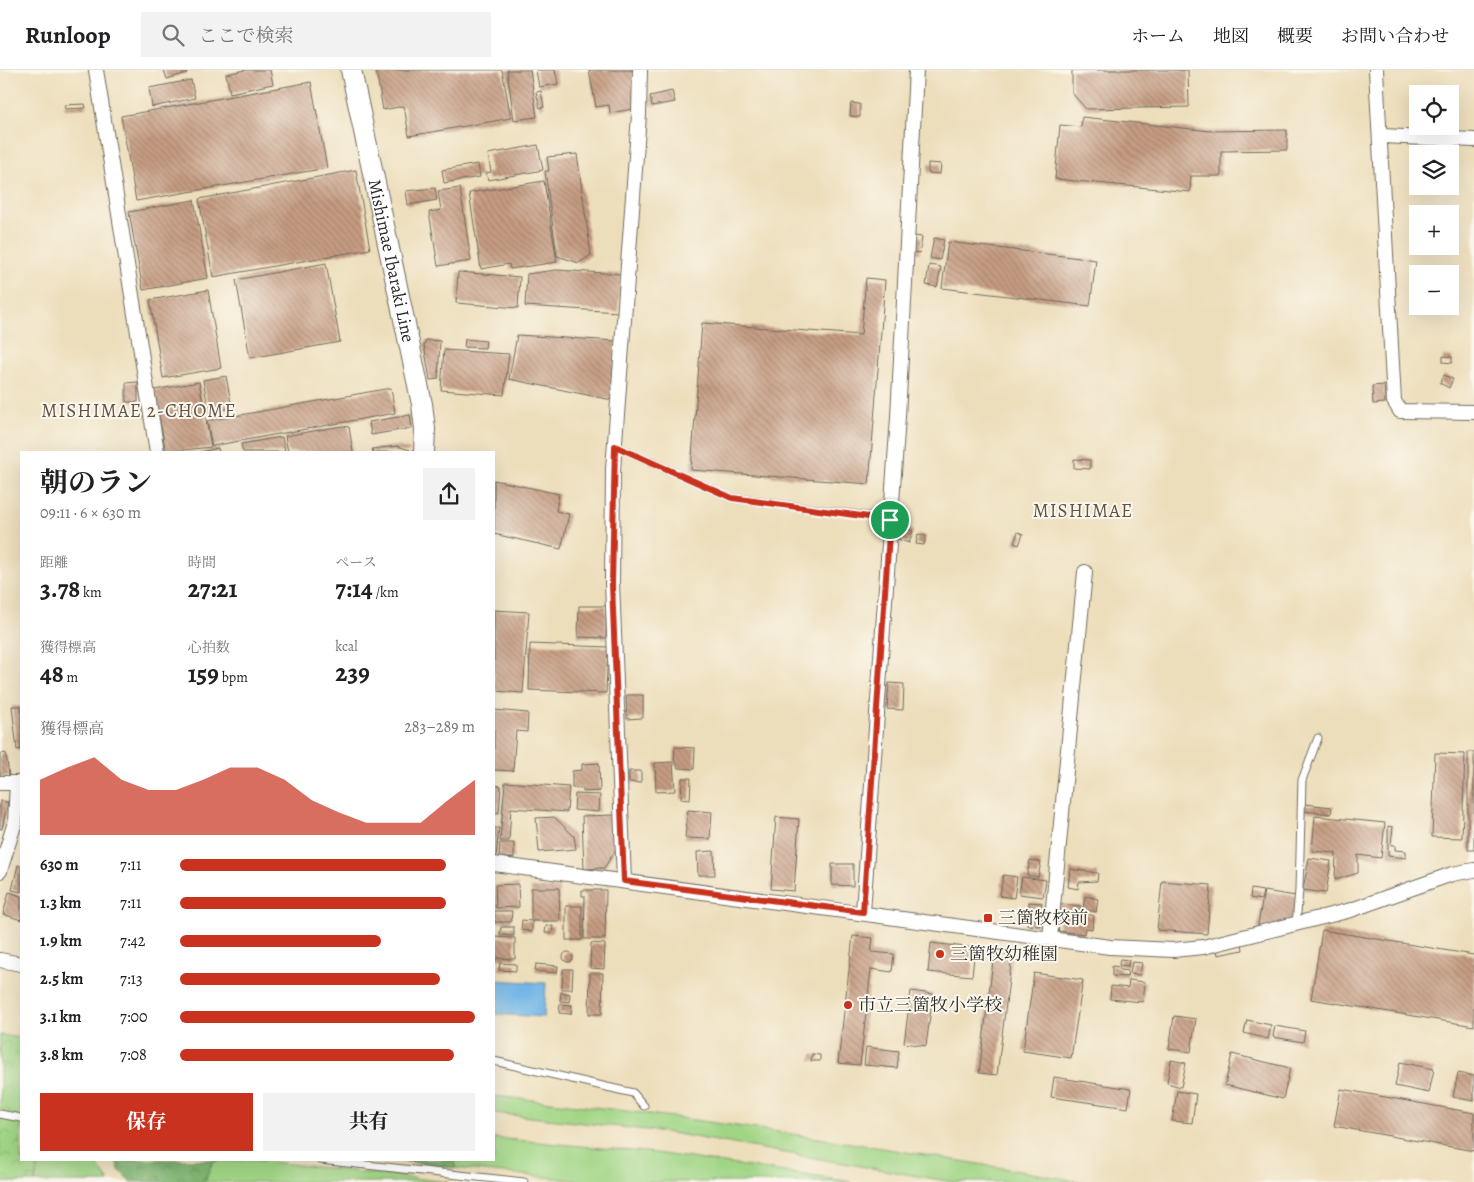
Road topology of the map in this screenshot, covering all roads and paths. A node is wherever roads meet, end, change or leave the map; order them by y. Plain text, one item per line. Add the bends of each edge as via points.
1 (96, 70) edge
2 (351, 70) edge
3 (640, 70) edge
4 (916, 70) edge
5 (1376, 70) edge
6 (1381, 136) junction
7 (1474, 140) edge
8 (1474, 412) edge
9 (615, 446) junction
10 (157, 451) edge
11 (424, 451) edge
12 (890, 520) junction
13 (1085, 572) dead end
14 (1318, 738) dead end
15 (0, 783) edge
16 (19, 783) edge
17 (15, 849) edge
18 (495, 864) edge
19 (1474, 870) edge
20 (0, 871) edge
21 (624, 881) junction
22 (863, 912) junction
23 (1296, 925) junction
24 (1050, 938) junction
25 (0, 960) edge
26 (20, 964) edge
27 (495, 1061) edge
28 (644, 1106) dead end
29 (0, 1114) edge
30 (20, 1118) edge
31 (329, 1161) edge
32 (524, 1182) edge

1 - 10 street
2 - 11 main road, Mishimae Ibaraki Line via 422,404
3 - 9 street
4 - 12 street
5 - 6 street
6 - 7 street
6 - 8 street via 1394,401 1400,411
9 - 12 lane via 732,498
9 - 21 street via 612,584
12 - 22 street
13 - 24 street
14 - 23 lane via 1302,780 1300,890
15 - 16 street
16 - 17 street
17 - 20 street
18 - 21 street
19 - 23 street via 1452,874 1351,910
21 - 22 street
22 - 24 street
23 - 24 street via 1203,947 1173,950 1110,947
25 - 26 street
27 - 28 lane via 633,1093
29 - 30 lane
31 - 32 lane

